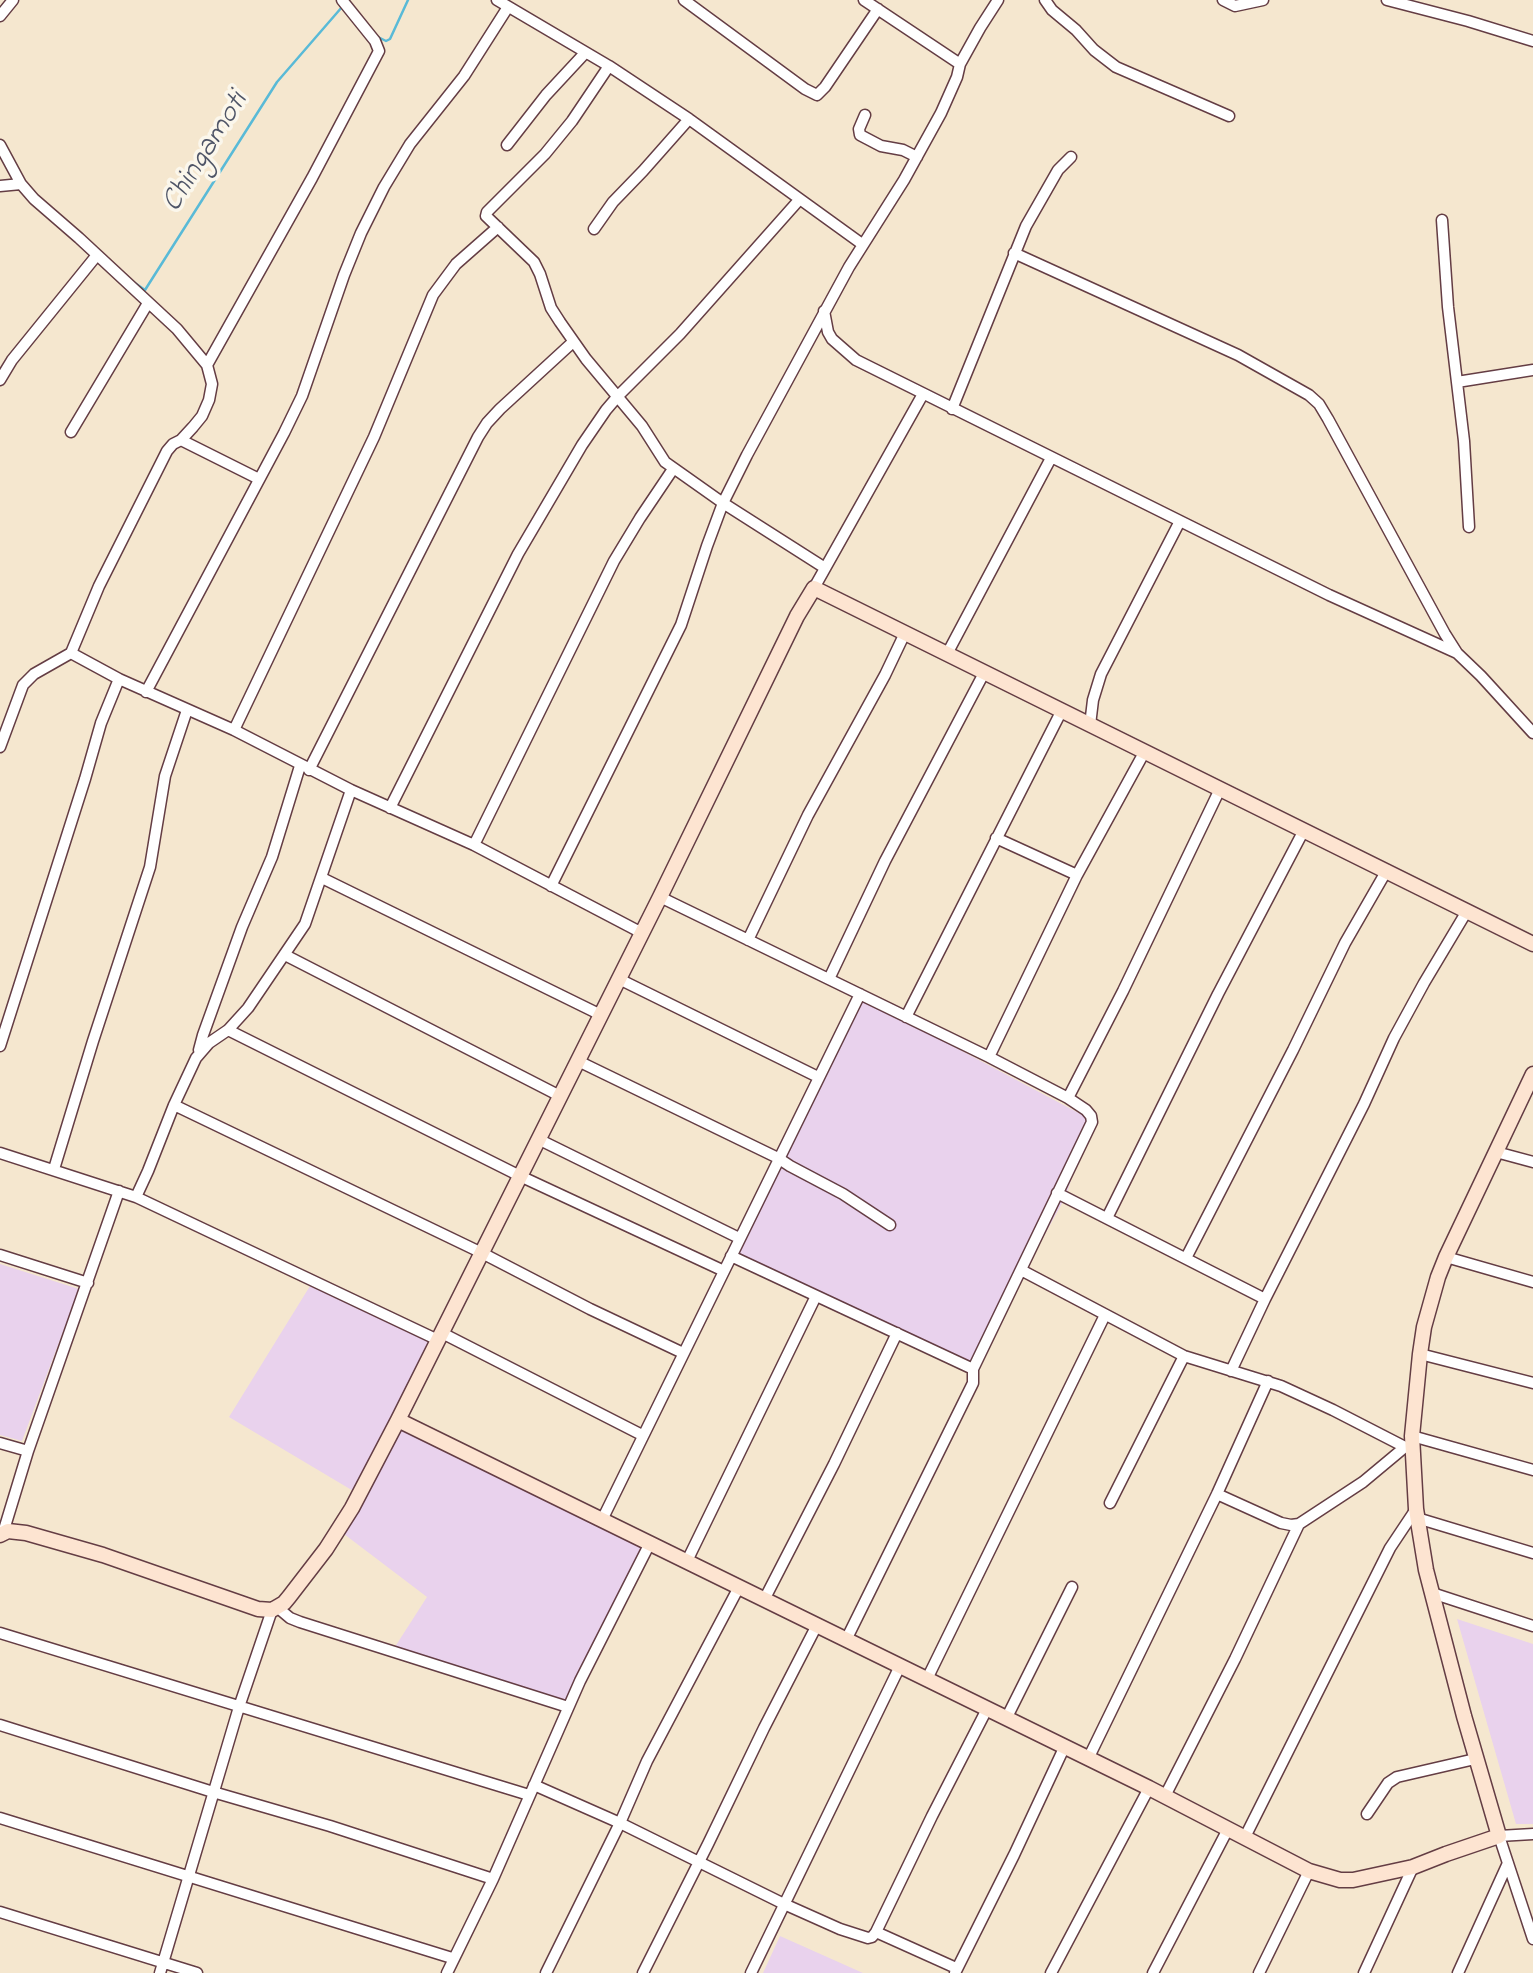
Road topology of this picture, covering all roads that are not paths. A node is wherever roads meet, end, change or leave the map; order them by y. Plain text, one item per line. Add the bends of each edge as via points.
1 (13, 0) edge
2 (342, 0) edge
3 (497, 0) edge
4 (684, 0) edge
5 (864, 0) edge
6 (998, 0) edge
7 (1045, 0) edge
8 (1223, 0) edge
9 (1264, 0) edge
10 (1387, 0) edge
11 (508, 7) junction
12 (877, 9) junction
13 (0, 16) edge
14 (1533, 41) edge
15 (585, 53) junction
16 (960, 64) junction
17 (609, 66) junction
18 (865, 115) dead end
19 (1229, 116) dead end
20 (689, 119) junction
21 (0, 145) edge
22 (507, 145) dead end
23 (917, 157) junction
24 (1071, 157) dead end
25 (21, 184) junction
26 (0, 186) edge
27 (799, 200) junction
28 (1442, 220) dead end
29 (498, 227) junction
30 (594, 229) dead end
31 (862, 244) junction
32 (1014, 253) junction
33 (97, 255) junction
34 (148, 303) junction
35 (824, 311) junction
36 (573, 342) junction
37 (207, 365) junction
38 (1533, 370) edge
39 (0, 380) edge
40 (1457, 382) junction
41 (923, 394) junction
42 (618, 396) junction
43 (952, 409) junction
44 (71, 432) dead end
45 (181, 440) junction
46 (1051, 458) junction
47 (673, 469) junction
48 (259, 479) junction
49 (723, 503) junction
50 (1180, 521) junction
51 (1469, 527) dead end
52 (825, 568) junction
53 (814, 588) junction
54 (905, 633) junction
55 (71, 653) junction
56 (1457, 653) junction
57 (947, 654) junction
58 (984, 673) junction
59 (119, 679) junction
60 (146, 692) junction
61 (187, 710) junction
62 (1062, 710) junction
63 (1090, 725) junction
64 (234, 730) junction
65 (1533, 733) edge
66 (0, 747) edge
67 (1145, 751) junction
68 (305, 768) junction
69 (1220, 789) junction
70 (351, 790) junction
71 (390, 808) junction
72 (1304, 830) junction
73 (996, 838) junction
74 (474, 845) junction
75 (1387, 870) junction
76 (1077, 876) junction
77 (321, 878) junction
78 (551, 886) junction
79 (660, 897) junction
80 (1468, 911) junction
81 (642, 933) junction
82 (748, 940) junction
83 (1533, 944) edge
84 (285, 956) junction
85 (619, 979) junction
86 (829, 979) junction
87 (860, 995) junction
88 (601, 1015) junction
89 (906, 1017) junction
90 (228, 1030) junction
91 (0, 1046) edge
92 (199, 1053) junction
93 (989, 1057) junction
94 (578, 1061) junction
95 (1533, 1074) edge
96 (818, 1077) junction
97 (560, 1096) junction
98 (1068, 1098) junction
99 (174, 1105) junction
100 (538, 1139) junction
101 (1496, 1152) junction
102 (0, 1153) edge
103 (778, 1158) junction
104 (1533, 1162) edge
105 (54, 1169) junction
106 (520, 1176) junction
107 (119, 1191) junction
108 (1058, 1193) junction
109 (136, 1197) junction
110 (1107, 1217) junction
111 (890, 1224) dead end
112 (739, 1238) junction
113 (482, 1252) junction
114 (0, 1255) edge
115 (731, 1256) junction
116 (1446, 1257) junction
117 (1186, 1258) junction
118 (1021, 1270) junction
119 (724, 1271) junction
120 (1533, 1282) edge
121 (88, 1283) junction
122 (816, 1296) junction
123 (1265, 1299) junction
124 (1105, 1315) junction
125 (897, 1334) junction
126 (440, 1336) junction
127 (683, 1353) junction
128 (1420, 1354) junction
129 (1184, 1356) junction
130 (973, 1369) junction
131 (1231, 1371) junction
132 (1268, 1381) junction
133 (1533, 1383) edge
134 (398, 1420) junction
135 (642, 1434) junction
136 (0, 1443) edge
137 (1410, 1444) junction
138 (27, 1451) junction
139 (1533, 1469) edge
140 (1217, 1494) junction
141 (1111, 1503) dead end
142 (1417, 1513) junction
143 (602, 1520) junction
144 (1299, 1524) junction
145 (1, 1534) edge
146 (650, 1543) junction
147 (1533, 1553) edge
148 (687, 1561) junction
149 (739, 1587) junction
150 (1072, 1587) dead end
151 (1432, 1593) junction
152 (764, 1600) junction
153 (275, 1608) junction
154 (817, 1625) junction
155 (1533, 1626) edge
156 (0, 1633) edge
157 (846, 1640) junction
158 (900, 1666) junction
159 (927, 1679) junction
160 (239, 1707) junction
161 (568, 1707) junction
162 (987, 1709) junction
163 (1006, 1718) junction
164 (0, 1725) edge
165 (1064, 1748) junction
166 (1088, 1759) junction
167 (1475, 1759) junction
168 (1149, 1788) junction
169 (531, 1790) junction
170 (213, 1792) junction
171 (1165, 1796) junction
172 (1367, 1814) dead end
173 (0, 1818) edge
174 (620, 1823) junction
175 (1228, 1829) junction
176 (1533, 1833) edge
177 (1499, 1836) junction
178 (1245, 1837) junction
179 (698, 1862) junction
180 (1508, 1863) junction
181 (1413, 1867) junction
182 (1310, 1871) junction
183 (188, 1877) junction
184 (493, 1879) junction
185 (784, 1904) junction
186 (0, 1912) edge
187 (876, 1932) junction
188 (1533, 1939) edge
189 (452, 1958) junction
190 (161, 1968) edge
191 (955, 1970) edge
192 (197, 1973) edge
193 (447, 1973) edge
194 (545, 1973) edge
195 (643, 1973) edge
196 (751, 1973) edge
197 (1051, 1973) edge
198 (1153, 1973) edge
199 (1259, 1973) edge
200 (1364, 1973) edge
201 (1458, 1973) edge

1 - 13 street
2 - 37 street via 379,51
3 - 11 street
4 - 12 street via 817,95
5 - 12 street
6 - 16 street
7 - 19 street via 1116,67
8 - 9 street via 1235,6
10 - 14 street
11 - 15 street
11 - 48 street via 384,187 344,275 302,396
12 - 16 street
15 - 17 street
15 - 22 street
16 - 23 street via 942,113
17 - 20 street
17 - 29 street via 545,154 487,212
18 - 23 street via 860,135
20 - 27 street
20 - 30 street
21 - 25 street
23 - 31 street
24 - 32 street via 1047,187
25 - 26 street
25 - 33 street
27 - 31 street
27 - 42 street
28 - 40 street
29 - 36 street via 534,262 551,308
29 - 64 street via 456,264 433,295 374,437
31 - 35 street
32 - 43 street
32 - 56 street via 1238,355 1319,404
33 - 34 street
33 - 39 street
34 - 37 street
34 - 44 street
35 - 41 street via 828,332 838,346
35 - 49 street
36 - 42 street
36 - 68 street via 500,409 478,436
37 - 45 street via 212,384 209,400
38 - 40 street
40 - 51 street
41 - 43 street
41 - 52 street
42 - 47 street
42 - 71 street via 582,445 518,554
43 - 46 street
45 - 48 street
45 - 55 street via 167,451
46 - 50 street
46 - 57 street
47 - 49 street
47 - 74 street via 614,561
48 - 60 street
49 - 52 street
49 - 78 street via 681,625
50 - 56 street
50 - 63 street via 1101,674
52 - 53 street
53 - 54 main road
53 - 79 main road
54 - 57 main road
54 - 82 street
55 - 59 street
55 - 66 street via 23,685
56 - 65 street
57 - 58 main road
58 - 62 main road
58 - 86 street
59 - 60 street
59 - 91 street via 101,723
60 - 61 street
61 - 64 street
61 - 105 street via 165,776 150,867
62 - 63 main road
62 - 73 street
63 - 67 main road
64 - 68 street
67 - 69 main road
67 - 76 street
68 - 70 street
68 - 92 street
69 - 72 main road
69 - 98 street
70 - 71 street
70 - 77 street
71 - 74 street
72 - 75 main road
72 - 110 street
73 - 76 street
73 - 89 street
74 - 78 street
75 - 80 main road
75 - 117 street via 1345,943
76 - 93 street
77 - 84 street via 305,924
77 - 88 street
78 - 81 street
79 - 81 main road
79 - 82 street
80 - 83 main road
80 - 123 street via 1394,1038
81 - 85 main road
82 - 86 street
84 - 90 street
84 - 97 street
85 - 88 main road
85 - 96 street
86 - 87 street
87 - 89 street
87 - 96 street
88 - 94 main road
89 - 93 street
90 - 92 street
90 - 106 street
92 - 99 street
93 - 98 street
94 - 97 main road
94 - 103 street
95 - 101 main road
96 - 103 street
97 - 100 main road
98 - 108 street via 1086,1110 1092,1122
99 - 109 street
99 - 113 street
100 - 106 main road
100 - 112 street
101 - 104 street
101 - 116 main road
102 - 105 street
103 - 111 street
103 - 112 street
105 - 107 street
106 - 113 main road
106 - 119 street
107 - 109 street
107 - 121 street
108 - 110 street
108 - 118 street
109 - 126 street
110 - 117 street
112 - 115 street
113 - 126 main road
113 - 127 street
114 - 121 street
115 - 119 street
115 - 122 street
116 - 120 street
116 - 128 main road
117 - 123 street
118 - 124 street
118 - 130 street
119 - 127 street
121 - 138 street
122 - 125 street
122 - 148 street
123 - 131 street
124 - 129 street
124 - 159 street
125 - 130 street
125 - 152 street
126 - 134 main road
126 - 135 street
127 - 135 street
128 - 133 street
128 - 137 main road
129 - 131 street
129 - 141 street
130 - 157 street via 973,1383
131 - 132 street
132 - 137 street
132 - 140 street
134 - 143 main road
134 - 153 main road via 326,1549
135 - 143 street
136 - 138 street
137 - 139 street
137 - 142 main road
137 - 144 street
138 - 145 street
140 - 144 street via 1281,1524
140 - 166 street
142 - 147 street
142 - 151 main road
142 - 178 street via 1390,1548
143 - 146 main road
144 - 171 street via 1236,1660
145 - 153 main road via 26,1533 258,1609
146 - 148 main road
146 - 161 street
148 - 149 main road
149 - 152 main road
149 - 174 street
150 - 163 street
151 - 155 street
151 - 167 main road
152 - 154 main road
153 - 160 street
153 - 161 street via 300,1622
154 - 157 main road
154 - 179 street
156 - 160 street
157 - 158 main road
158 - 159 main road
158 - 185 street
159 - 162 main road
160 - 169 street
160 - 170 street
161 - 169 street
162 - 163 main road
162 - 187 street
163 - 165 main road
164 - 170 street
165 - 166 main road
165 - 191 street
166 - 168 main road
167 - 172 street via 1397,1777
167 - 177 main road
168 - 171 main road
168 - 197 street
169 - 174 street
169 - 184 street
170 - 183 street
170 - 184 street
171 - 175 main road
173 - 183 street
174 - 179 street
174 - 194 street
175 - 178 main road
175 - 198 street
176 - 177 street
177 - 180 street
177 - 181 main road
178 - 182 main road
179 - 185 street
179 - 195 street
180 - 188 street
180 - 201 street
181 - 182 main road via 1353,1880
181 - 200 street
182 - 199 street
183 - 189 street
183 - 190 street
184 - 189 street
185 - 187 street via 863,1938
185 - 196 street
186 - 190 street
187 - 191 street
189 - 193 street
190 - 192 street

